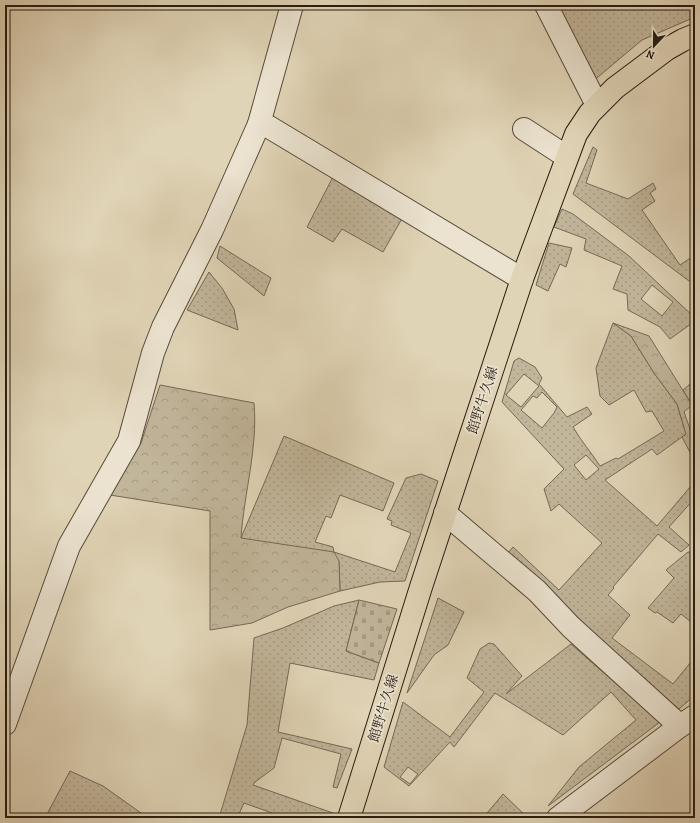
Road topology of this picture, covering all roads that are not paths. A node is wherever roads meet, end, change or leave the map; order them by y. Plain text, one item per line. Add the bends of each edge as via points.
1 (292, 5) edge
2 (546, 5) edge
3 (695, 35) edge
4 (597, 105) junction
5 (259, 124) junction
6 (524, 129) dead end
7 (567, 157) junction
8 (522, 279) junction
9 (445, 513) junction
10 (688, 721) edge
11 (5, 724) edge
12 (349, 818) edge
13 (558, 818) edge

1 - 5 street
2 - 4 street
3 - 4 main road, 館野牛久線 via 667,49 615,88
4 - 7 main road, 館野牛久線 via 576,134
5 - 8 street via 269,127
5 - 11 street via 212,230 163,327 153,353 129,442 69,546
6 - 7 street
7 - 8 main road, 館野牛久線
8 - 9 main road, 館野牛久線
9 - 10 street via 536,591 571,627
9 - 12 main road, 館野牛久線
10 - 13 street

